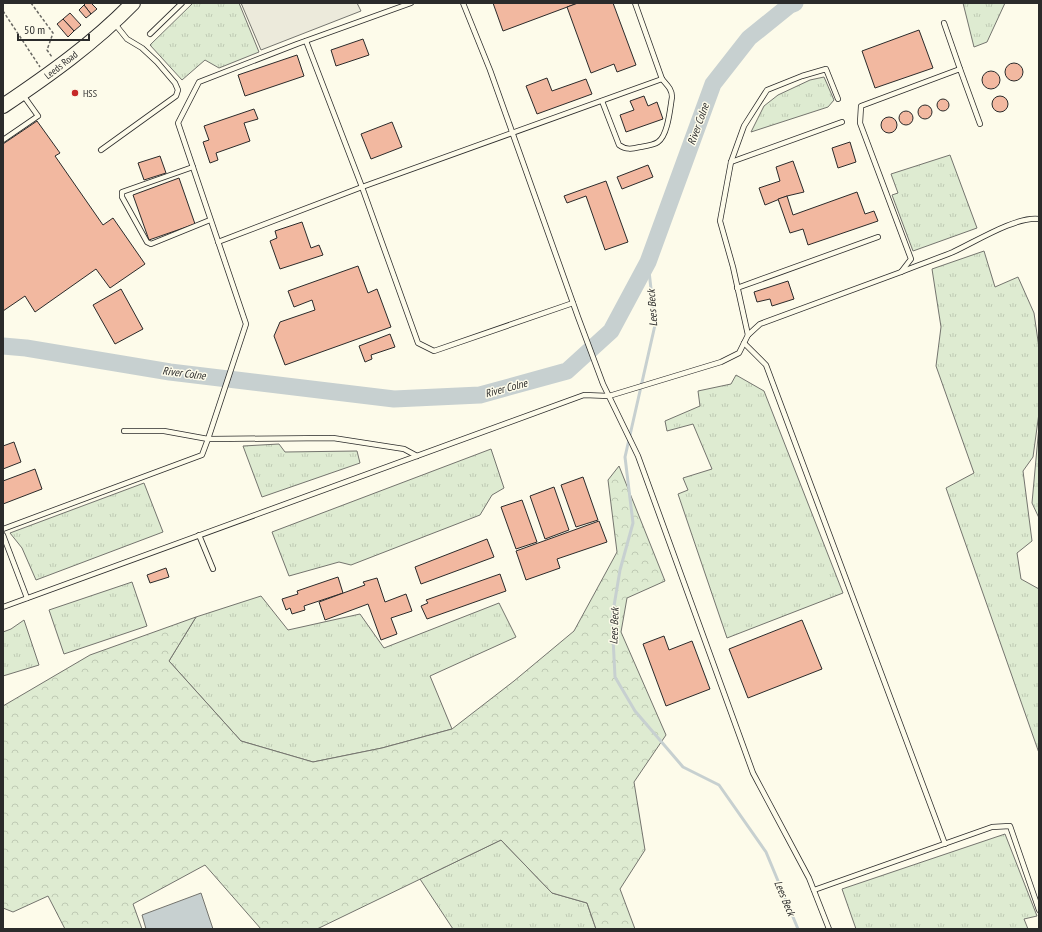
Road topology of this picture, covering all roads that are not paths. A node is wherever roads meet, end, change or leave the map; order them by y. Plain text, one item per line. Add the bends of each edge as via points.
1 (133, 3) edge
2 (182, 3) edge
3 (411, 3) edge
4 (463, 3) edge
5 (635, 3) edge
6 (114, 23) junction
7 (944, 23) dead end
8 (150, 34) dead end
9 (306, 41) junction
10 (960, 69) junction
11 (662, 79) junction
12 (22, 93) junction
13 (838, 99) dead end
14 (602, 101) junction
15 (3, 106) edge
16 (842, 122) dead end
17 (980, 124) dead end
18 (512, 133) junction
19 (3, 140) edge
20 (101, 150) dead end
21 (730, 162) junction
22 (193, 167) junction
23 (362, 187) junction
24 (1039, 219) edge
25 (210, 220) junction
26 (878, 237) dead end
27 (218, 242) junction
28 (901, 272) junction
29 (737, 288) junction
30 (573, 303) junction
31 (748, 335) junction
32 (744, 343) junction
33 (609, 396) junction
34 (124, 431) dead end
35 (208, 439) junction
36 (417, 456) junction
37 (3, 529) edge
38 (3, 535) edge
39 (199, 535) junction
40 (212, 569) dead end
41 (28, 598) junction
42 (3, 607) edge
43 (945, 844) junction
44 (814, 890) junction
45 (1039, 910) edge
46 (829, 929) edge

1 - 6 main road, Leeds Road
2 - 8 lane
3 - 9 lane
4 - 18 lane
5 - 11 lane
6 - 12 main road, Leeds Road
6 - 20 lane via 127,39 157,62 178,90 176,96
7 - 10 lane
9 - 22 lane via 199,82 178,123
9 - 23 lane
10 - 17 lane
10 - 28 lane via 861,106 860,123 911,259
11 - 14 lane
11 - 14 lane via 670,88 672,97 666,128 660,141 655,144 629,149 619,145
12 - 15 main road, Leeds Road
12 - 19 lane via 38,116
13 - 21 lane via 826,69 767,90 744,126
14 - 18 lane
16 - 21 lane
18 - 23 lane
18 - 30 lane
21 - 29 lane via 720,221
22 - 25 lane
22 - 25 lane via 122,192 122,197 147,242 151,244
23 - 27 lane
23 - 30 lane via 418,343 434,351
24 - 28 lane via 1021,220 953,252
25 - 27 lane
26 - 29 lane
27 - 35 lane via 246,324
28 - 31 lane via 760,324
29 - 31 lane
30 - 33 lane
31 - 32 lane
32 - 33 lane via 740,353 722,362
32 - 43 lane via 766,365
33 - 36 lane via 584,395
33 - 44 lane via 638,456 753,773 810,878
34 - 35 lane via 164,431
35 - 36 lane via 333,438 404,449
35 - 37 lane via 202,455
36 - 39 lane
38 - 41 lane
39 - 40 lane
39 - 41 lane
41 - 42 lane
43 - 44 lane
43 - 45 lane via 992,827 1010,826
44 - 46 lane

